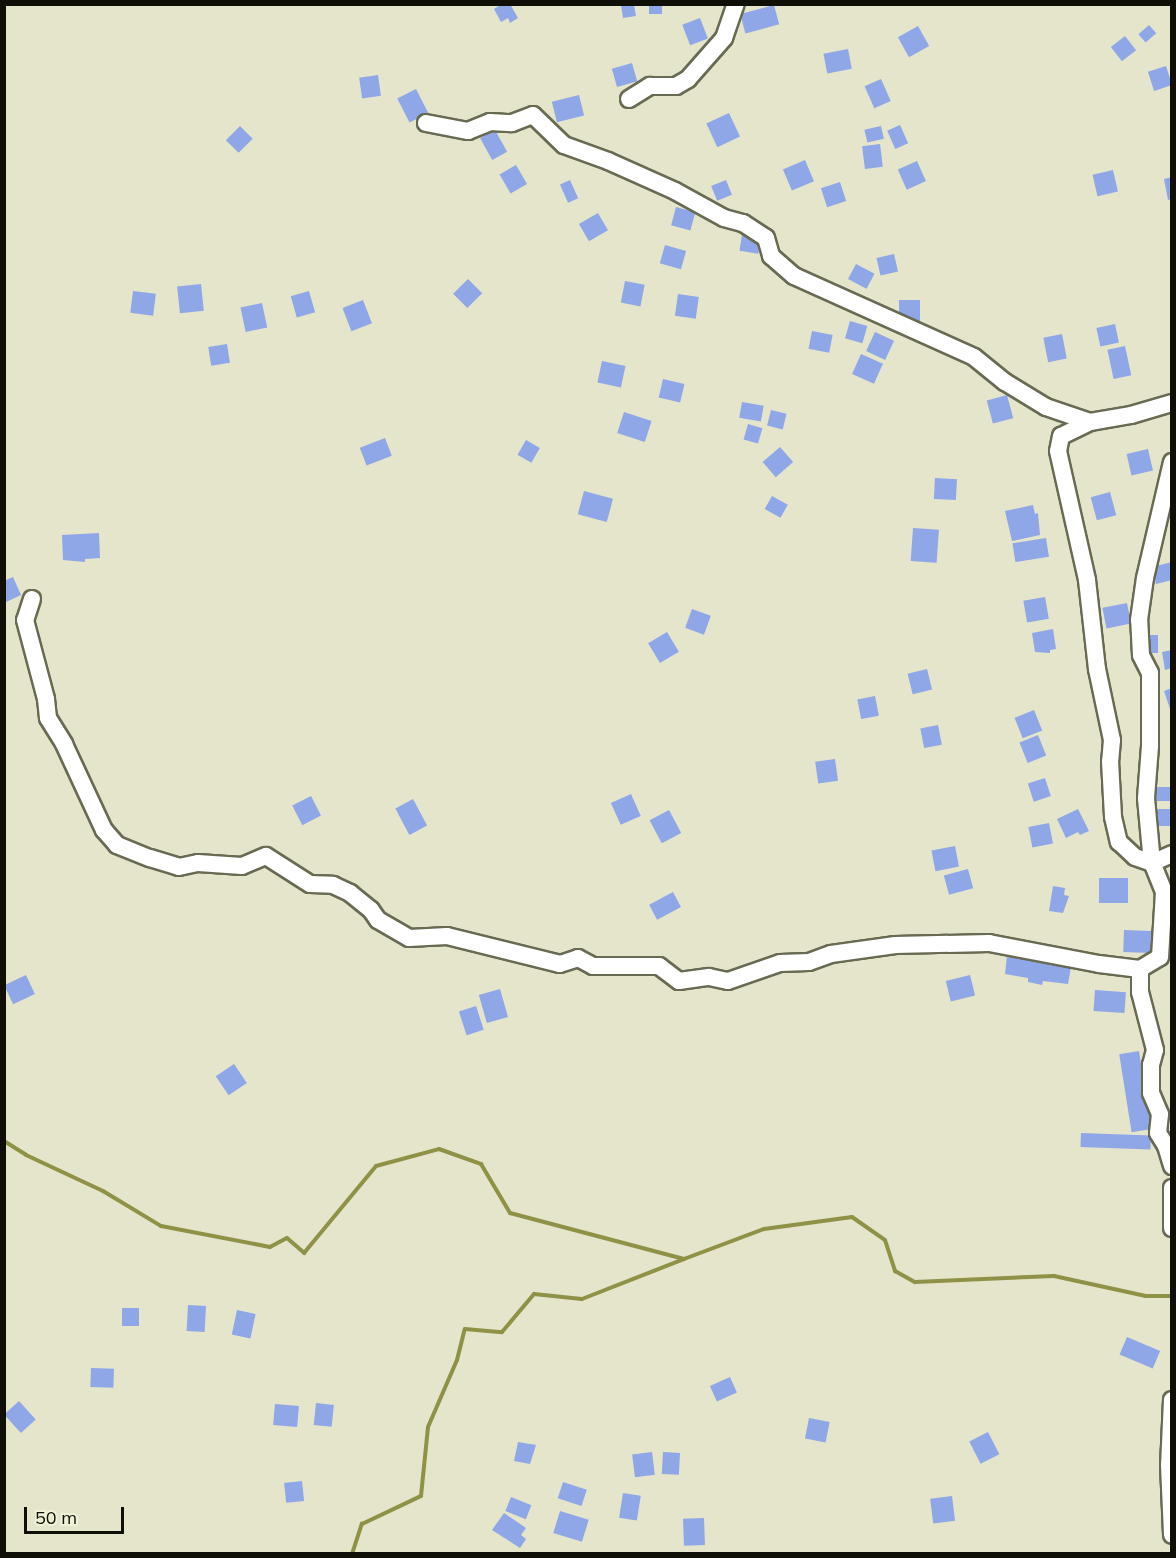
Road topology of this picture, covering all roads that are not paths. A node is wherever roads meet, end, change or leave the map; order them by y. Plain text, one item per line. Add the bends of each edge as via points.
1 (736, 4) edge
2 (629, 99) dead end
3 (426, 123) dead end
4 (1172, 403) edge
5 (1090, 422) junction
6 (1172, 462) edge
7 (32, 599) dead end
8 (1172, 854) edge
9 (1152, 862) junction
10 (1140, 969) junction
11 (1172, 1166) edge
12 (1172, 1188) edge
13 (1172, 1228) edge
14 (1172, 1400) edge
15 (1172, 1535) edge

1 - 2 street via 724,38 688,80 676,86 650,86
3 - 5 street via 468,131 490,122 512,123 533,115 564,145 675,191 724,218 743,223 766,238 771,256 794,276 975,357 1005,382 1046,406
4 - 5 street
5 - 9 street via 1060,436 1058,451 1087,580 1097,669 1112,740 1113,817 1119,842 1135,857
6 - 9 street via 1139,620 1141,655 1150,673 1146,798
7 - 10 street via 25,620 48,718 105,830 117,845 150,858 179,867 198,863 242,866 266,856 310,884 333,885 350,893 378,920 409,938 447,936 560,964 578,958 593,966 659,966 679,981 709,977 728,981 780,963 809,962 831,954 895,945 989,943
8 - 9 street
9 - 10 street via 1164,892 1160,957
10 - 11 street via 1140,992 1155,1050 1152,1093 1160,1114 1158,1133
12 - 13 street
14 - 15 street

